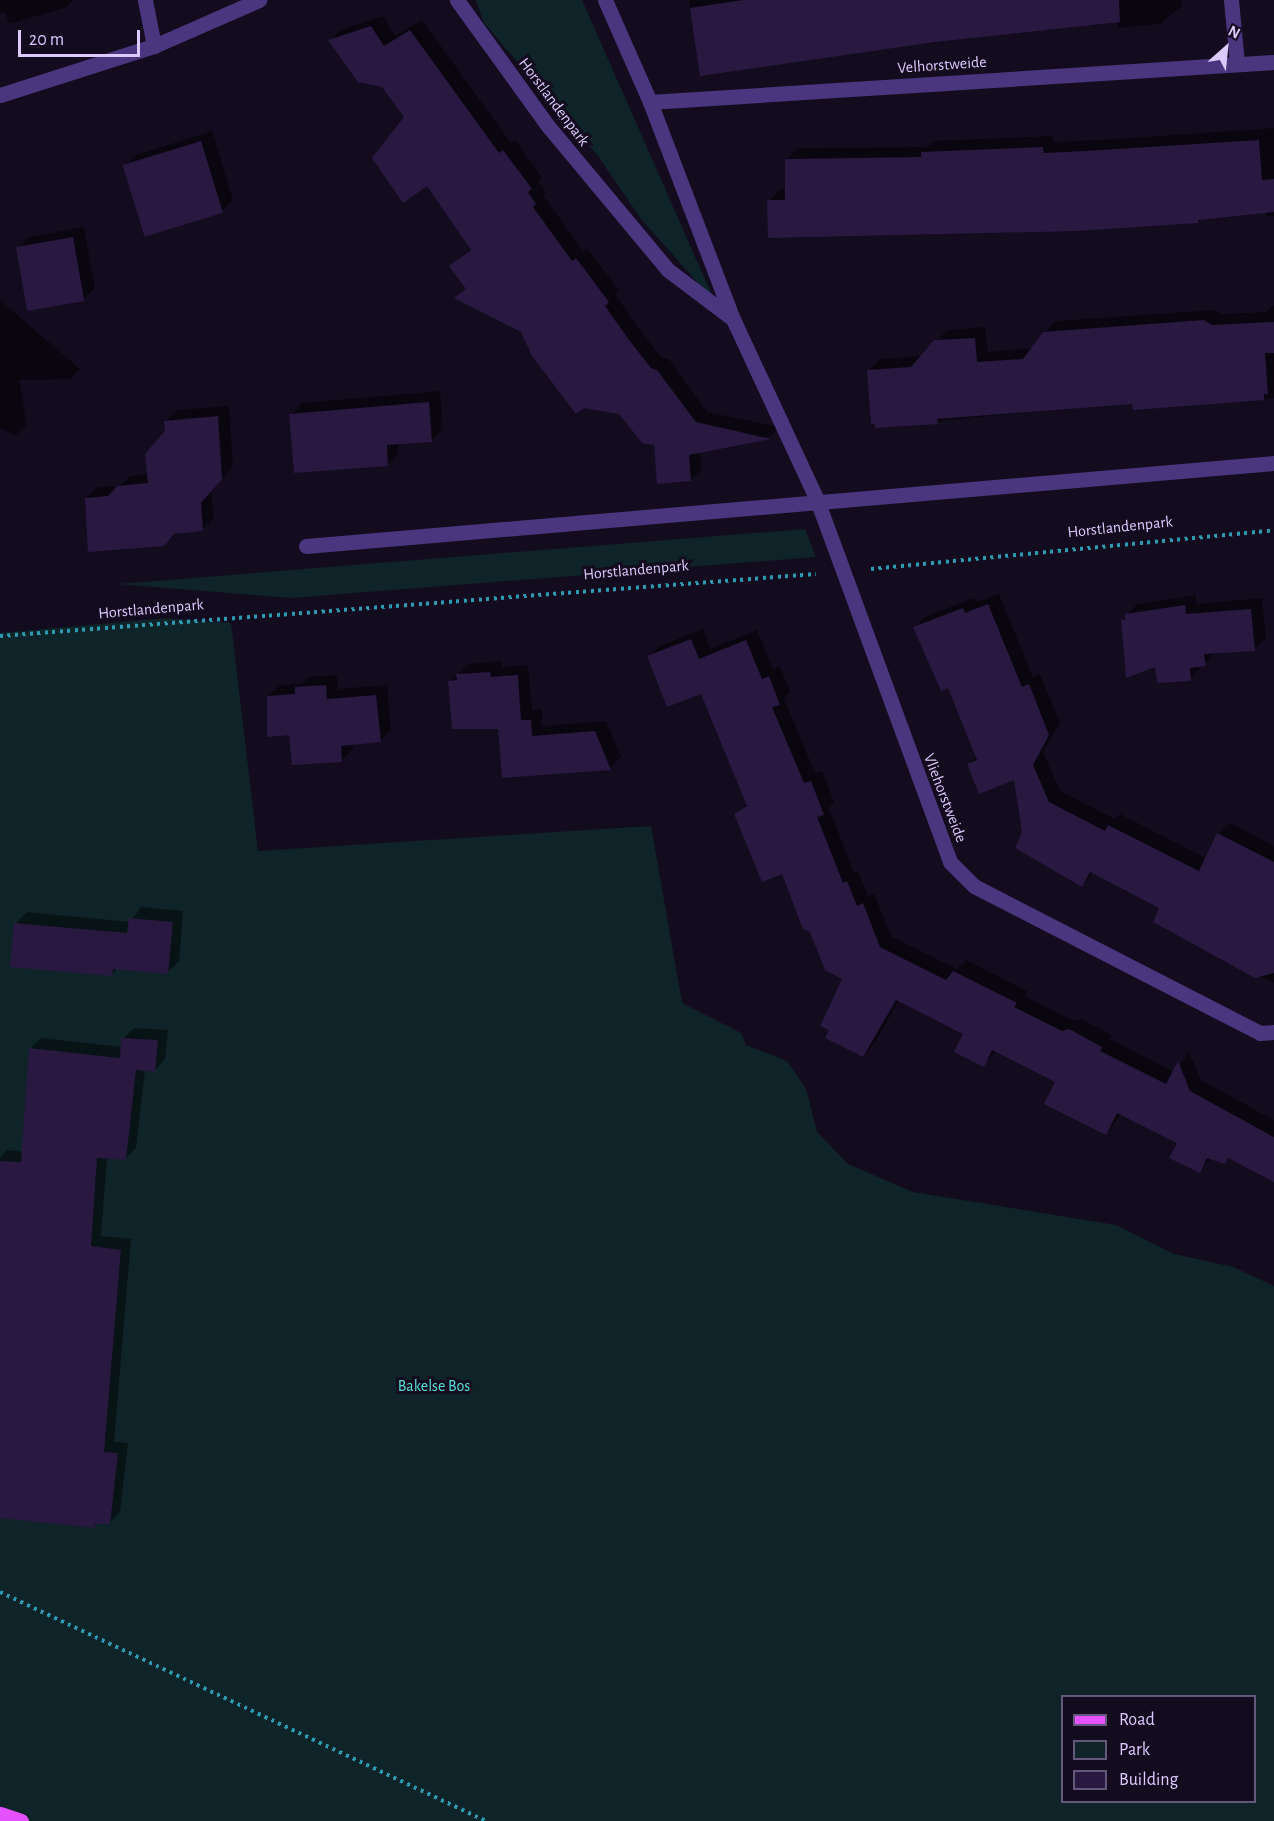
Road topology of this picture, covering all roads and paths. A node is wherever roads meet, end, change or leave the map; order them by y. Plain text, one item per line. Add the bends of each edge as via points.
1 (146, 0) edge
2 (259, 0) edge
3 (457, 0) edge
4 (605, 0) edge
5 (1231, 0) edge
6 (154, 46) junction
7 (1274, 62) edge
8 (1237, 64) junction
9 (0, 95) edge
10 (650, 102) junction
11 (733, 319) junction
12 (1274, 463) edge
13 (818, 500) junction
14 (1274, 530) edge
15 (306, 546) dead end
16 (841, 572) junction
17 (0, 636) edge
18 (1274, 1032) edge
19 (0, 1592) edge
20 (0, 1814) edge
21 (21, 1821) edge
22 (486, 1821) edge

1 - 6 street
2 - 6 street
3 - 11 street, Horstlandenpark via 548,126 668,270
4 - 10 street, Horstlandenpark
5 - 8 street
6 - 9 street
7 - 8 street, Velhorstweide
8 - 10 street, Velhorstweide
10 - 11 street, Horstlandenpark
11 - 13 street, Horstlandenpark
12 - 13 street
13 - 15 street
13 - 16 street, Vliehorstweide
14 - 16 path, Horstlandenpark
16 - 17 path, Horstlandenpark
16 - 18 street, Vliehorstweide via 950,862 985,891 1260,1033
19 - 22 path
20 - 21 main road

